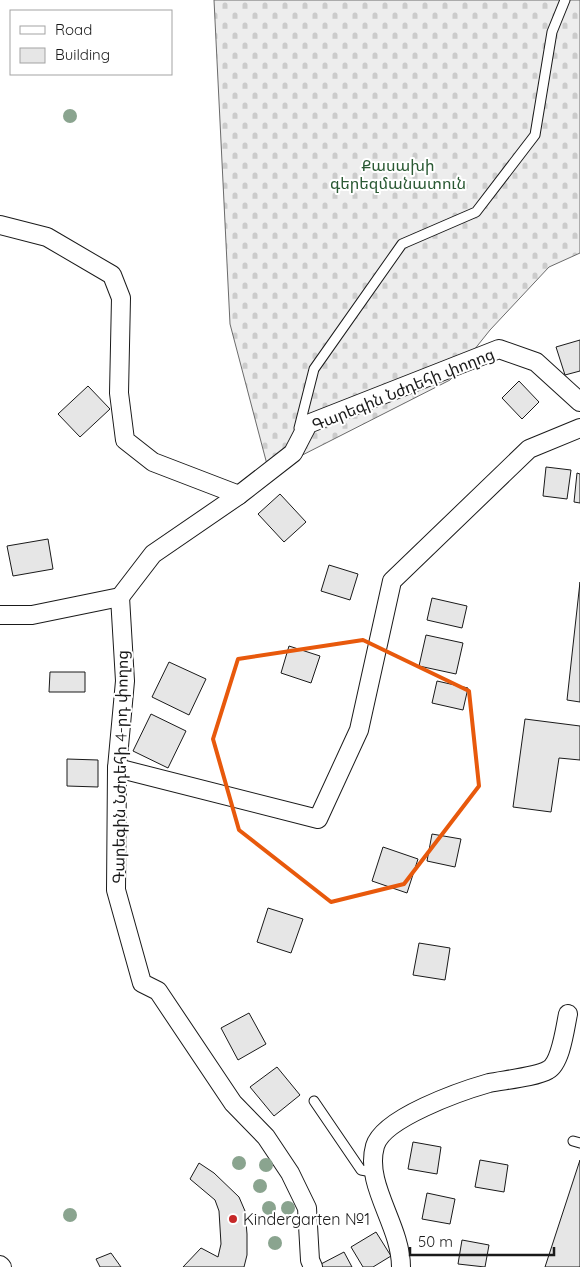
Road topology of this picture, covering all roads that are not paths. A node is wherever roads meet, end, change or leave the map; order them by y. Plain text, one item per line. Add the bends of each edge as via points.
1 (566, 0) edge
2 (0, 225) edge
3 (580, 402) edge
4 (580, 428) edge
5 (293, 453) junction
6 (239, 496) junction
7 (120, 597) junction
8 (0, 615) edge
9 (117, 768) junction
10 (568, 1014) dead end
11 (314, 1101) dead end
12 (372, 1172) junction
13 (313, 1267) edge
14 (401, 1267) edge

1 - 5 lane via 552,32 535,134 476,212 402,244 314,369
2 - 6 street via 47,237 112,275 121,298 119,393 125,440 153,462
3 - 5 street, Գարեգին Նժդեհի փողոց via 536,362 499,349 308,424
4 - 9 street via 529,449 392,581 359,730 318,819
5 - 6 street, Գարեգին Նժդեհի փողոց
6 - 7 street, Գարեգին Նժդեհի փողոց via 152,554
7 - 8 street via 32,615
7 - 9 street, Գարեգին Նժդեհի 4-րդ փողոց via 125,681
9 - 13 street, Գարեգին Նժդեհի 4-րդ փողոց via 116,890 142,983 158,991 233,1103 266,1138 290,1173 307,1208
10 - 12 street via 557,1060 548,1070 488,1084 405,1116 383,1130 375,1145
11 - 12 lane via 361,1170
12 - 14 street via 394,1228

